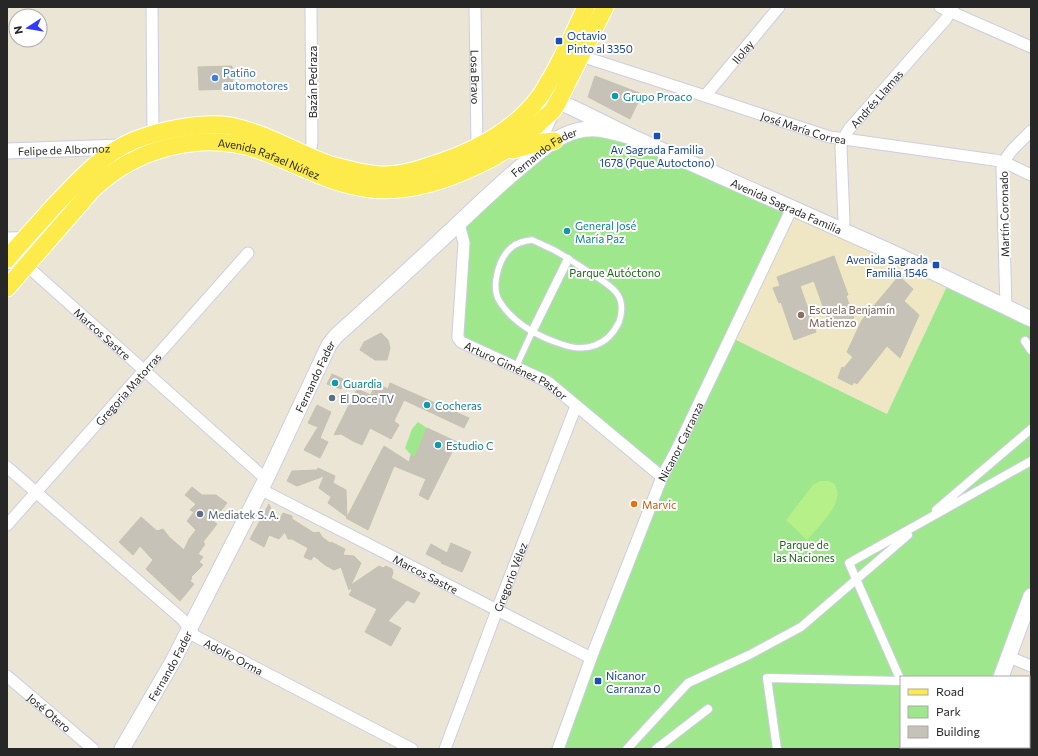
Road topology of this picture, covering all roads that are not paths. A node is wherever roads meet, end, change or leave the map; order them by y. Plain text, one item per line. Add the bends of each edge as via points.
1 (152, 7) edge
2 (311, 7) edge
3 (475, 7) edge
4 (586, 7) edge
5 (605, 7) edge
6 (779, 7) edge
7 (940, 7) edge
8 (952, 9) edge
9 (1031, 47) edge
10 (581, 56) junction
11 (540, 96) junction
12 (705, 96) junction
13 (555, 106) junction
14 (1031, 131) edge
15 (153, 134) junction
16 (632, 137) junction
17 (843, 139) junction
18 (546, 142) junction
19 (121, 147) junction
20 (477, 148) junction
21 (7, 151) edge
22 (500, 154) junction
23 (309, 156) junction
24 (1004, 162) junction
25 (1031, 174) edge
26 (792, 208) junction
27 (458, 224) junction
28 (842, 231) junction
29 (49, 239) junction
30 (15, 240) edge
31 (248, 253) dead end
32 (7, 259) edge
33 (568, 259) junction
34 (7, 264) edge
35 (27, 266) junction
36 (7, 288) edge
37 (1006, 307) junction
38 (1031, 319) edge
39 (532, 332) junction
40 (1025, 341) dead end
41 (1031, 350) edge
42 (516, 368) junction
43 (143, 370) junction
44 (576, 406) junction
45 (1031, 429) edge
46 (1031, 461) edge
47 (7, 466) edge
48 (662, 477) junction
49 (263, 484) junction
50 (36, 492) junction
51 (922, 523) junction
52 (7, 525) edge
53 (856, 579) junction
54 (1031, 596) edge
55 (497, 610) junction
56 (189, 628) junction
57 (1009, 657) junction
58 (591, 658) junction
59 (1031, 666) edge
60 (7, 676) edge
61 (1002, 676) edge
62 (900, 679) edge
63 (900, 681) edge
64 (708, 709) dead end
65 (93, 749) edge
66 (122, 749) edge
67 (412, 749) edge
68 (445, 749) edge
69 (558, 749) edge
70 (627, 749) edge
71 (656, 749) edge
72 (777, 749) edge

1 - 15 street
2 - 23 street, Bazán Pedraza via 312,143
3 - 20 street, Losa Bravo
4 - 11 main road, Avenida Rafael Núñez via 563,58
5 - 10 main road
6 - 12 street, Ilolay
7 - 8 street
8 - 9 street
8 - 17 street, Andrés Llamas
10 - 12 street, José María Correa
10 - 13 main road
11 - 13 main road, Avenida Sagrada Familia
11 - 20 main road, Avenida Rafael Núñez via 511,126
12 - 17 street, José María Correa via 821,135
13 - 16 main road, Avenida Sagrada Familia via 572,107
13 - 18 main road
13 - 22 main road, Avenida Rafael Núñez via 522,138
14 - 24 street, Martín Coronado
15 - 19 main road, Avenida Rafael Núñez
15 - 23 main road, Avenida Rafael Núñez via 190,127 224,125 259,134
16 - 18 main road, Fernando Fader via 600,129 576,131
16 - 26 main road, Avenida Sagrada Familia
17 - 24 street, José María Correa
17 - 28 street, Andrés Llamas
18 - 22 main road
18 - 27 main road, Fernando Fader
19 - 21 main road, Felipe de Albornoz
19 - 30 main road, Avenida Rafael Núñez via 88,172
20 - 23 main road, Avenida Rafael Núñez via 414,171 385,175 351,170
22 - 29 main road, Avenida Rafael Núñez via 463,172 414,187 386,190 329,180 245,146 195,143 175,146 142,156 112,172 92,190
24 - 25 street, José María Correa
24 - 37 street, Martín Coronado via 1002,169
26 - 28 main road, Avenida Sagrada Familia
26 - 48 street, Nicanor Carranza
27 - 42 street, Arturo Giménez Pastor via 464,243 458,338 461,342
27 - 49 main road, Fernando Fader via 329,345
28 - 37 main road, Avenida Sagrada Familia
29 - 30 main road
29 - 35 main road, Avenida Rafael Núñez
30 - 32 main road, Avenida Rafael Núñez
31 - 43 street, Gregoria Matorras
33 - 39 street
33 - 39 lane via 532,240 519,242 506,253 501,262 496,281 498,300 512,318
33 - 39 lane via 613,289 619,296 622,307 616,328 601,343 583,348 564,346
34 - 35 street via 16,262
35 - 36 main road, Avenida Rafael Núñez
35 - 43 street, Marcos Sastre
37 - 38 main road, Avenida Sagrada Familia
39 - 42 lane
40 - 41 street
42 - 44 street, Arturo Giménez Pastor via 548,382
43 - 49 street, Marcos Sastre
43 - 50 street, Gregoria Matorras
44 - 48 street, Arturo Giménez Pastor
44 - 55 street, Gregorio Vélez
45 - 51 street
46 - 51 street
47 - 50 street, Adolfo Orma
48 - 58 street, Nicanor Carranza
49 - 55 street, Marcos Sastre
49 - 56 main road, Fernando Fader
50 - 52 street, Gregoria Matorras
50 - 56 street, Adolfo Orma via 182,619
51 - 53 street
51 - 53 street via 849,563
53 - 62 street
53 - 70 street via 801,627 688,683
54 - 57 main road
55 - 58 street, Marcos Sastre
55 - 68 street, Gregorio Vélez
56 - 66 main road, Fernando Fader
56 - 67 street, Adolfo Orma via 195,636
57 - 59 street
57 - 61 main road
58 - 69 street, Nicanor Carranza
60 - 65 street, José Otero
63 - 72 street via 767,678
64 - 71 street

